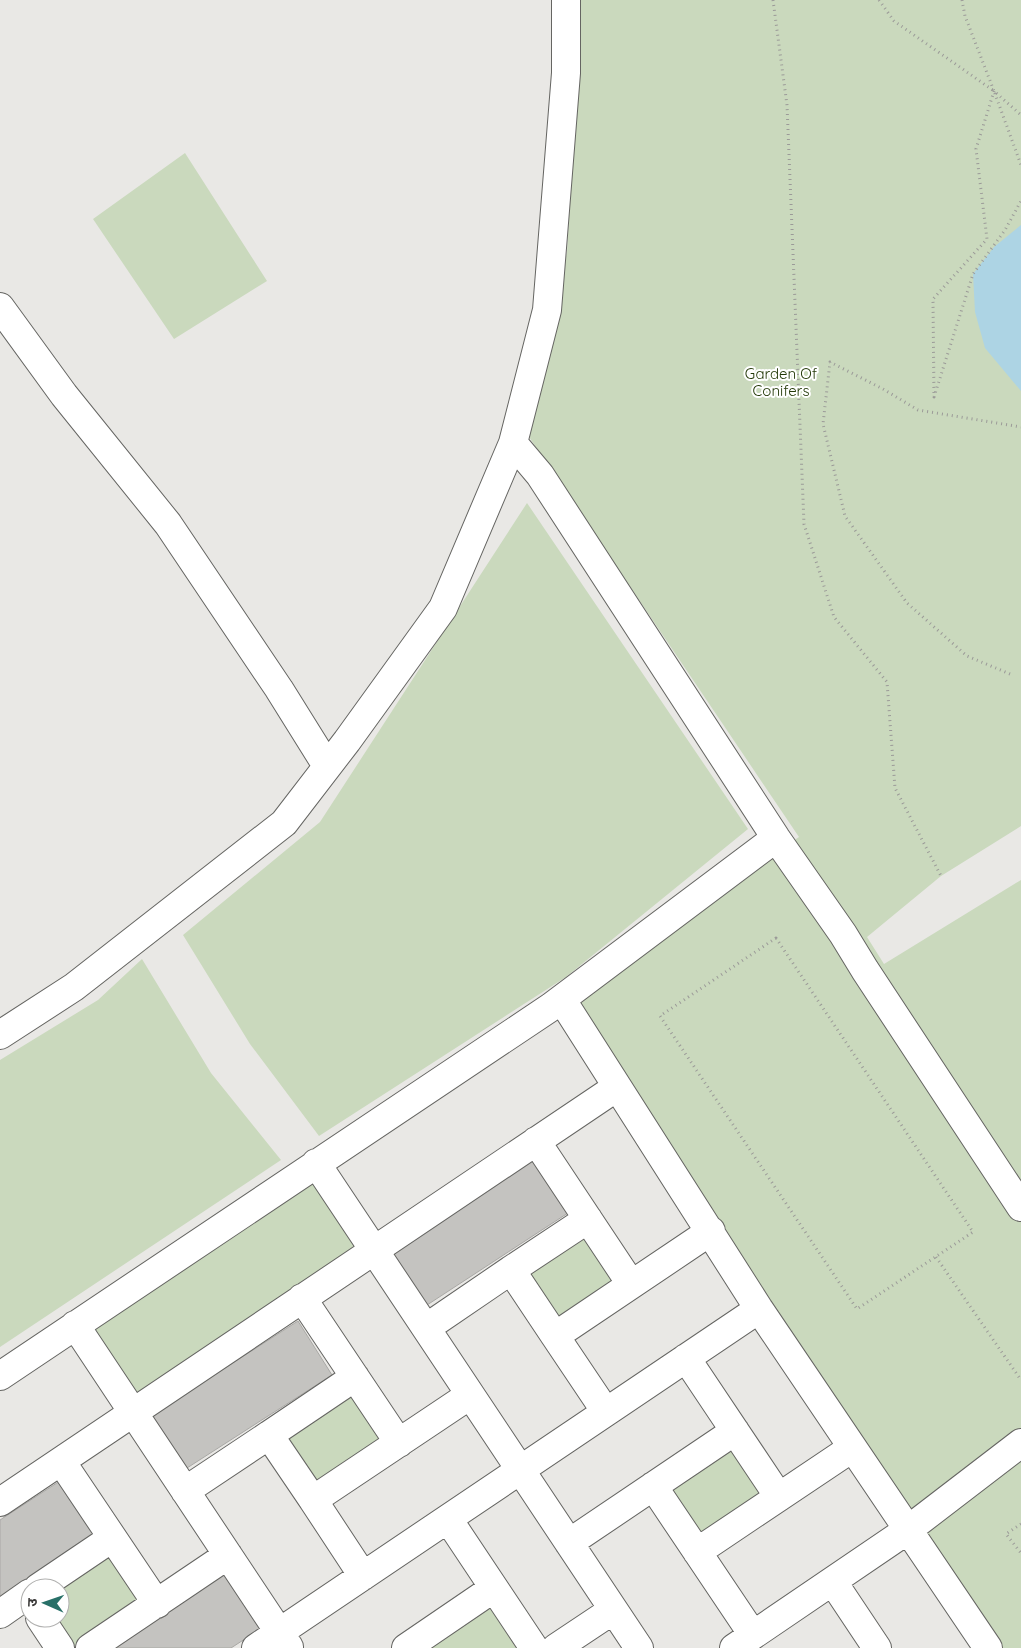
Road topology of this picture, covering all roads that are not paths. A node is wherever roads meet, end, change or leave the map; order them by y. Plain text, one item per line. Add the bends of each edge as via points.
1 (566, 0) edge
2 (0, 307) edge
3 (513, 443) junction
4 (328, 766) junction
5 (776, 838) junction
6 (562, 1000) junction
7 (0, 1035) edge
8 (617, 1087) junction
9 (536, 1141) junction
10 (316, 1163) junction
11 (1021, 1207) edge
12 (588, 1219) junction
13 (711, 1231) junction
14 (374, 1250) junction
15 (511, 1270) junction
16 (631, 1284) junction
17 (302, 1298) junction
18 (760, 1309) junction
19 (75, 1325) junction
20 (426, 1328) junction
21 (555, 1336) junction
22 (686, 1358) junction
23 (0, 1376) edge
24 (354, 1377) junction
25 (470, 1394) junction
26 (133, 1412) junction
27 (606, 1412) junction
28 (735, 1431) junction
29 (269, 1435) junction
30 (399, 1443) junction
31 (1021, 1443) edge
32 (852, 1448) junction
33 (61, 1461) junction
34 (520, 1470) junction
35 (653, 1486) junction
36 (186, 1491) junction
37 (779, 1497) junction
38 (313, 1500) junction
39 (0, 1502) edge
40 (448, 1519) junction
41 (909, 1529) junction
42 (112, 1538) junction
43 (569, 1543) junction
44 (698, 1552) junction
45 (228, 1555) junction
46 (363, 1576) junction
47 (61, 1578) edge
48 (833, 1582) junction
49 (494, 1588) junction
50 (156, 1604) junction
51 (20, 1606) edge
52 (613, 1610) junction
53 (0, 1614) edge
54 (49, 1628) edge
55 (285, 1640) edge
56 (744, 1642) edge
57 (414, 1646) edge
58 (60, 1648) edge
59 (90, 1648) edge
60 (256, 1648) edge
61 (534, 1648) edge
62 (556, 1648) edge
63 (639, 1648) edge
64 (877, 1648) edge
65 (988, 1648) edge

1 - 3 street via 566,72 547,310
2 - 4 street via 64,395 168,524
3 - 4 street via 442,608
3 - 5 street via 540,474
4 - 7 street via 284,823 74,987
5 - 6 street
5 - 11 street via 843,934
6 - 8 street
6 - 10 street
8 - 9 street
8 - 13 street
9 - 12 street
9 - 14 street
10 - 14 street
10 - 19 street
12 - 15 street
12 - 16 street
13 - 16 street
13 - 18 street
14 - 17 street
14 - 20 street
15 - 20 street
15 - 21 street
16 - 21 street
17 - 24 street
17 - 26 street
18 - 22 street
18 - 32 street
19 - 23 street
19 - 26 street
20 - 25 street
21 - 27 street
22 - 27 street
22 - 28 street
24 - 29 street
24 - 30 street
25 - 30 street
25 - 34 street
26 - 33 street
26 - 36 street
27 - 34 street
28 - 35 street
28 - 37 street
29 - 36 street
29 - 38 street
30 - 38 street
31 - 41 street
32 - 37 street
32 - 41 street
33 - 39 street
33 - 42 street
34 - 40 street
34 - 43 street
35 - 43 street
35 - 44 street
36 - 45 street
37 - 44 street
38 - 46 street
40 - 46 street
40 - 49 street
41 - 48 street
41 - 65 street
42 - 47 street
42 - 50 street
43 - 52 street
44 - 56 street
45 - 50 street
45 - 55 street
46 - 55 street
48 - 56 street
48 - 64 street
49 - 57 street
49 - 61 street
50 - 59 street
51 - 53 street
52 - 62 street
52 - 63 street
54 - 58 street
55 - 60 street

